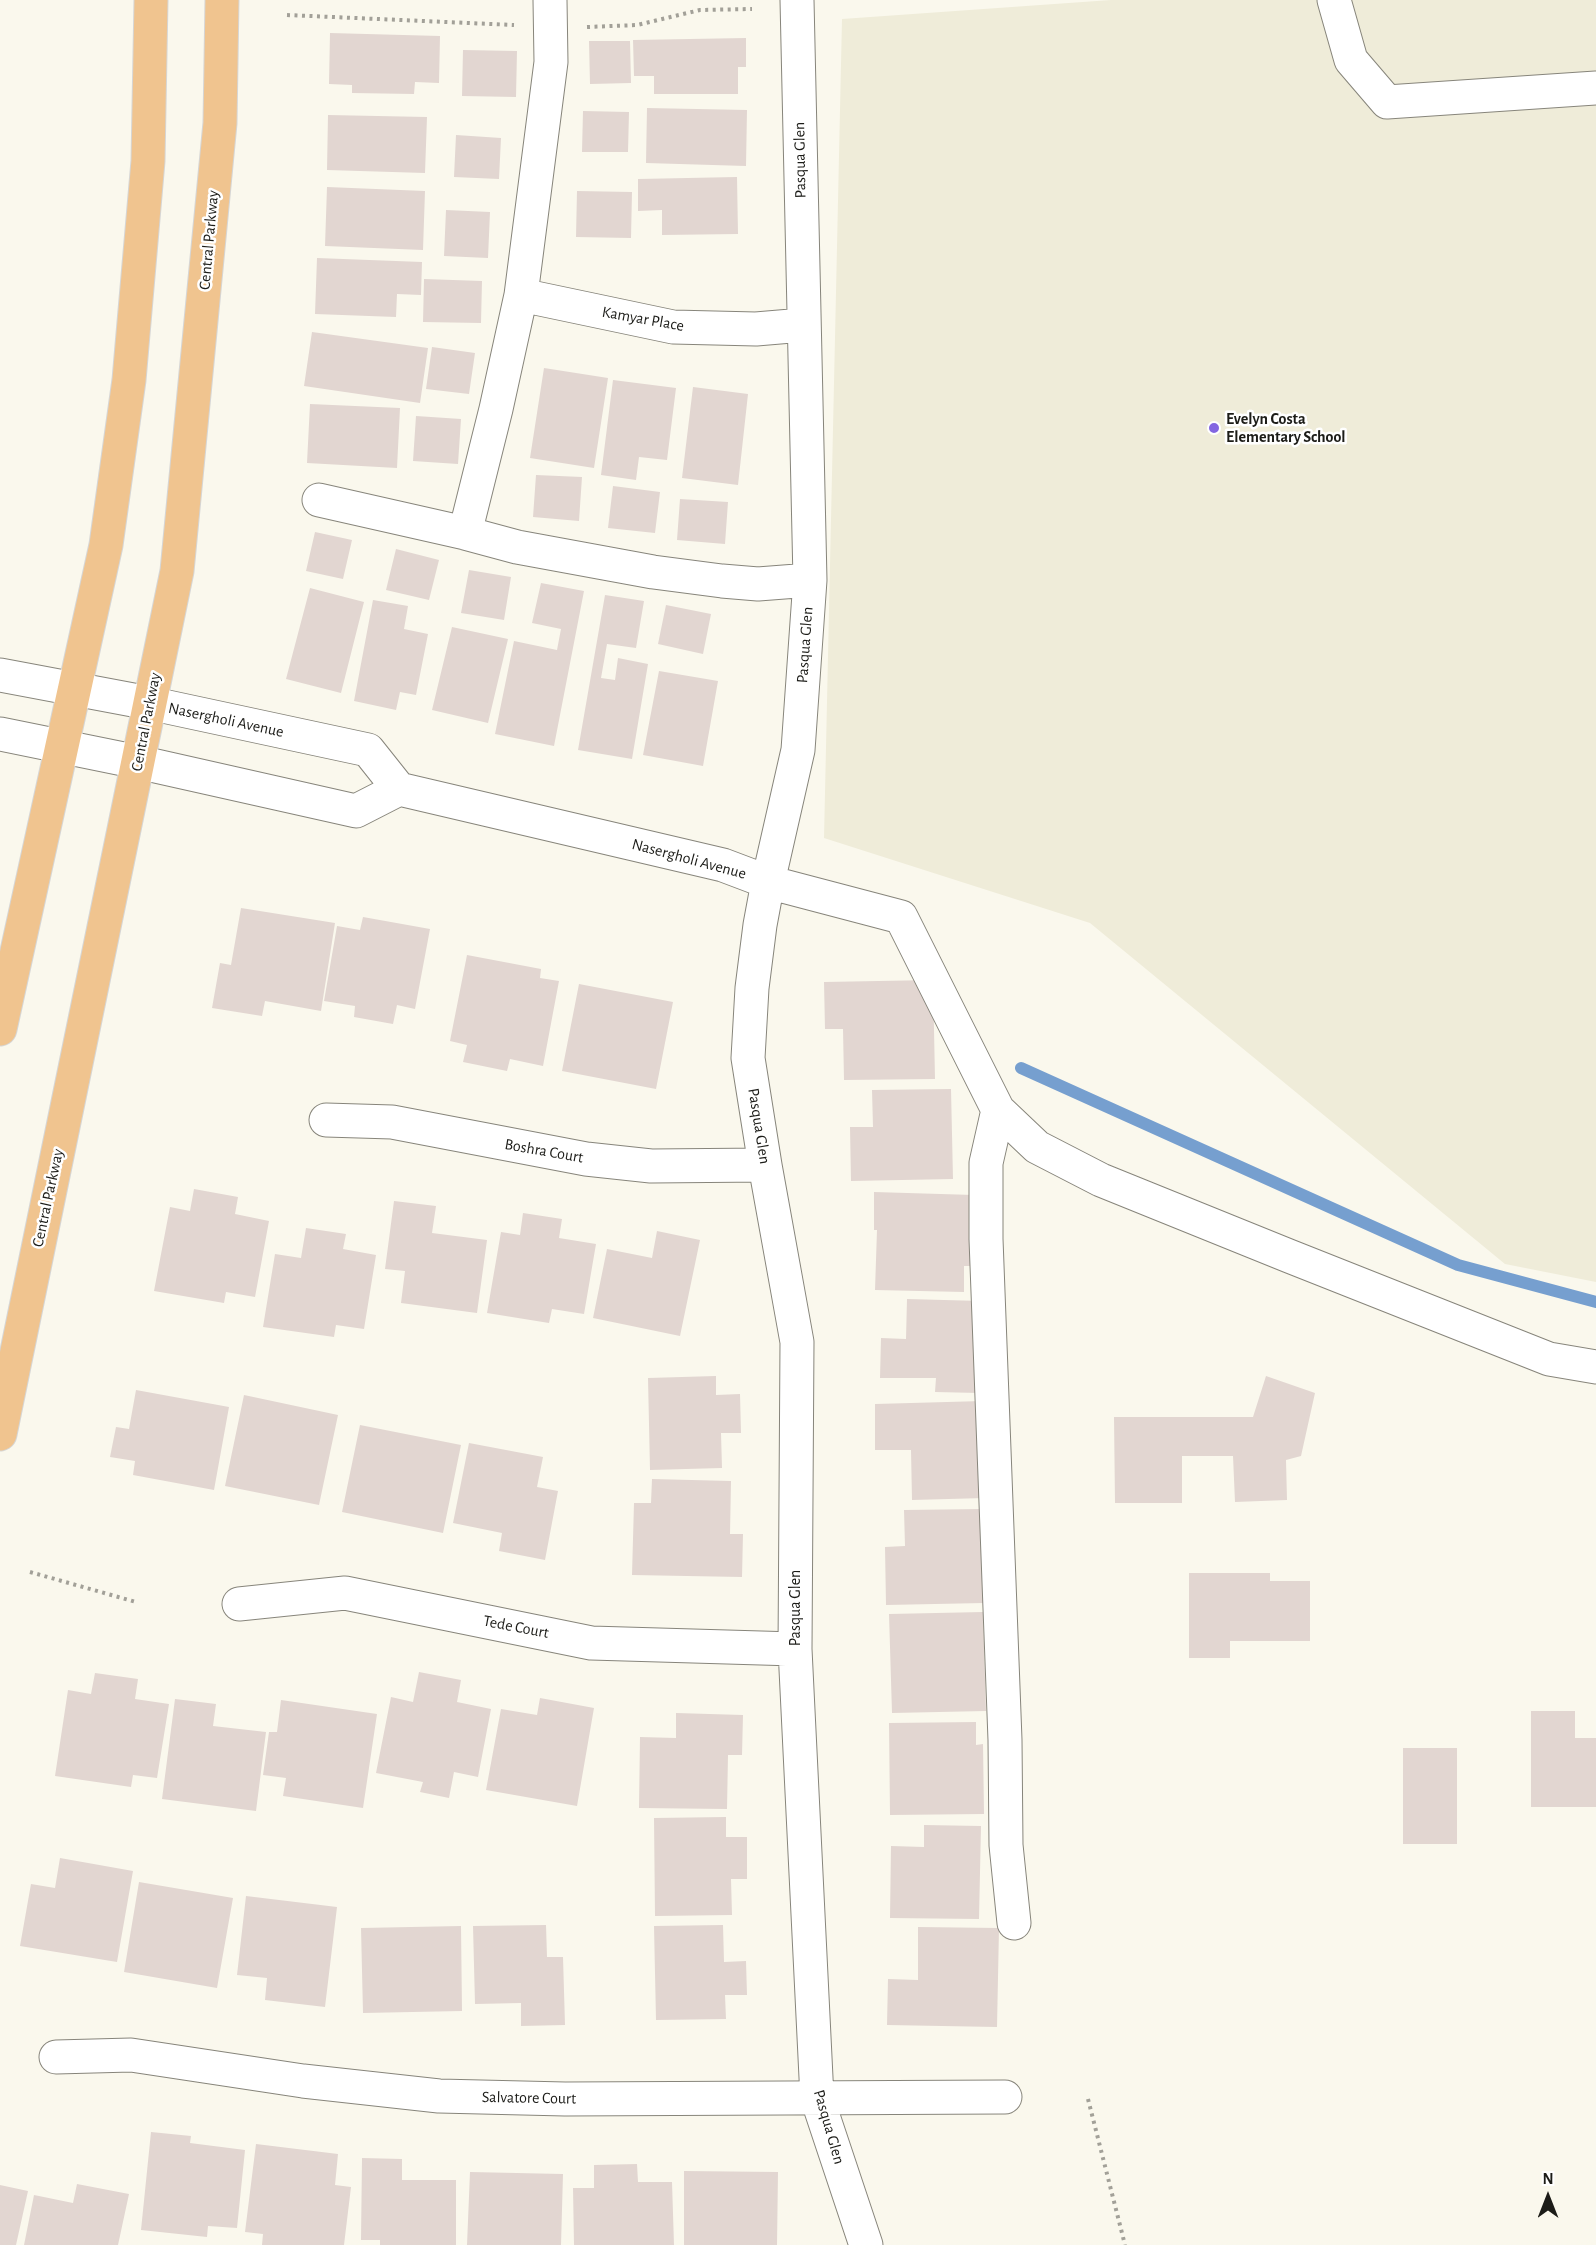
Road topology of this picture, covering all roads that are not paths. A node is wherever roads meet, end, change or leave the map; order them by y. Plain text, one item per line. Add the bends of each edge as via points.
1 (151, 0) edge
2 (222, 0) edge
3 (550, 0) edge
4 (797, 0) edge
5 (1334, 0) edge
6 (1596, 88) edge
7 (521, 295) junction
8 (803, 325) junction
9 (319, 500) dead end
10 (465, 533) junction
11 (810, 580) junction
12 (0, 675) edge
13 (73, 689) junction
14 (149, 703) junction
15 (0, 734) edge
16 (62, 747) junction
17 (138, 762) junction
18 (399, 789) junction
19 (768, 882) junction
20 (0, 1029) edge
21 (998, 1110) junction
22 (326, 1120) dead end
23 (765, 1164) junction
24 (1596, 1367) edge
25 (0, 1434) edge
26 (239, 1604) dead end
27 (795, 1649) junction
28 (1014, 1923) dead end
29 (56, 2057) dead end
30 (1005, 2097) dead end
31 (817, 2098) junction
32 (866, 2245) edge

1 - 13 main road via 148,161 129,380 106,545
2 - 14 main road, Central Parkway via 220,123 177,571
3 - 7 street via 551,62
4 - 8 street, Pasqua Glen
5 - 6 street via 1351,60 1387,102
7 - 8 street, Kamyar Place via 673,327
7 - 10 street
8 - 11 street, Pasqua Glen
9 - 10 street
10 - 11 street via 517,547 653,572 758,584
11 - 19 street, Pasqua Glen via 798,750
12 - 13 street, Nasergholi Avenue
13 - 14 street, Nasergholi Avenue
13 - 16 main road
14 - 17 main road, Central Parkway
14 - 18 street, Nasergholi Avenue via 368,750
15 - 16 street
16 - 17 street
16 - 20 main road
17 - 18 street via 356,811
17 - 25 main road, Central Parkway
18 - 19 street, Nasergholi Avenue via 723,865
19 - 21 street, Nasergholi Avenue via 901,917
19 - 23 street, Pasqua Glen via 752,988 748,1058
21 - 24 street, Nasergholi Avenue via 1037,1147 1101,1180 1549,1359
21 - 28 street via 986,1163 986,1239 1006,1845
22 - 23 street, Boshra Court via 392,1122 586,1159 651,1166
23 - 27 street, Pasqua Glen via 797,1342
26 - 27 street, Tede Court via 345,1593 591,1642
27 - 31 street, Pasqua Glen
29 - 31 street, Salvatore Court via 131,2055 303,2081 439,2096
30 - 31 street, Salvatore Court
31 - 32 street, Pasqua Glen

